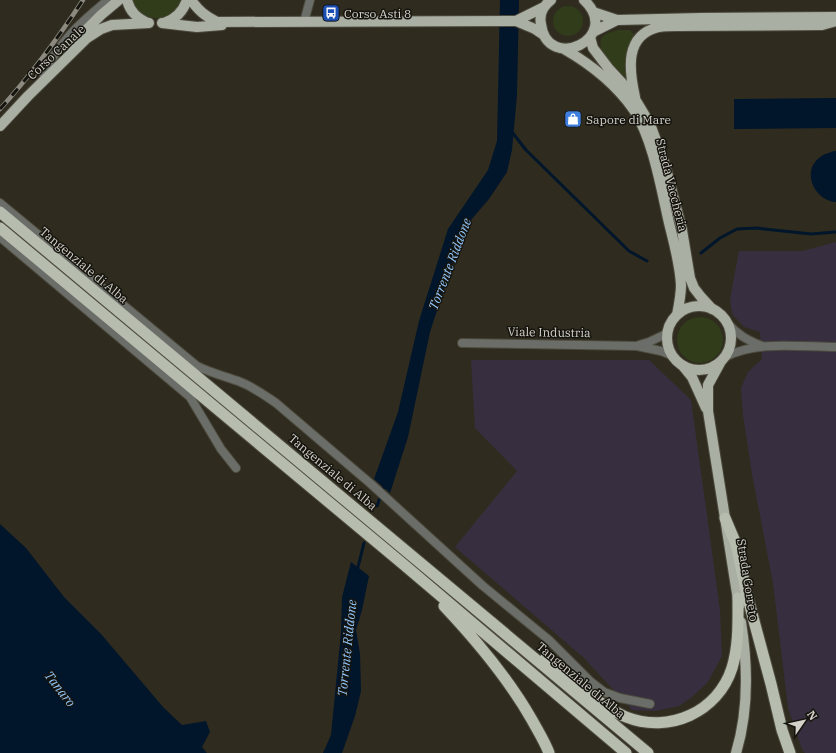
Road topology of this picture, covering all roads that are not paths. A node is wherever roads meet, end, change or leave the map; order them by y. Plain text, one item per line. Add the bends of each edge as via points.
1 (108, 0) edge
2 (119, 0) edge
3 (127, 0) edge
4 (187, 0) edge
5 (191, 0) edge
6 (310, 0) edge
7 (584, 0) edge
8 (547, 4) edge
9 (593, 12) junction
10 (836, 17) edge
11 (617, 20) junction
12 (519, 21) junction
13 (836, 21) edge
14 (255, 22) junction
15 (304, 22) junction
16 (149, 23) junction
17 (162, 23) junction
18 (544, 35) junction
19 (592, 35) junction
20 (564, 48) junction
21 (44, 75) junction
22 (28, 96) junction
23 (635, 99) junction
24 (0, 126) edge
25 (0, 203) edge
26 (0, 212) edge
27 (0, 228) edge
28 (0, 237) edge
29 (712, 309) junction
30 (677, 315) junction
31 (727, 323) junction
32 (668, 334) junction
33 (462, 343) dead end
34 (637, 346) junction
35 (762, 346) junction
36 (836, 347) edge
37 (673, 356) junction
38 (722, 360) junction
39 (683, 365) junction
40 (708, 411) junction
41 (236, 468) dead end
42 (725, 518) junction
43 (404, 564) junction
44 (738, 598) junction
45 (489, 620) junction
46 (650, 704) dead end
47 (549, 753) edge
48 (626, 753) edge
49 (648, 753) edge
50 (736, 753) edge
51 (790, 753) edge

1 - 21 street via 83,20 66,39 55,52
2 - 21 main road, Corso Canale via 82,33
3 - 16 main road via 130,10
4 - 17 main road via 180,14
5 - 14 main road via 205,17 217,22
6 - 15 street
7 - 9 main road
8 - 12 main road
8 - 18 main road via 540,21
9 - 11 main road
9 - 19 main road via 595,26
10 - 11 main road
11 - 19 main road
12 - 15 main road
12 - 18 main road, Strada Vaccheria
13 - 23 main road via 822,25 677,26 648,31 635,44 631,55 630,72
14 - 15 main road
14 - 17 main road, Corso Canale via 197,27
16 - 17 main road, Corso Canale
16 - 22 main road, Corso Canale via 112,25 101,29 87,38
18 - 20 main road, Strada Vaccheria via 552,44
19 - 20 main road via 578,47
19 - 23 main road, Strada Vaccheria via 593,48
20 - 30 main road, Strada Vaccheria via 581,58 613,84 644,128 658,173 680,269 681,286
21 - 22 main road, Corso Canale
22 - 24 main road, Corso Canale
23 - 29 main road, Strada Vaccheria via 650,124 665,165 682,230 690,278 694,288
25 - 46 street via 197,366 239,381 276,403 548,640 591,682 604,692 620,698
26 - 45 highway, Tangenziale di Alba
27 - 43 highway, Tangenziale di Alba
28 - 41 street via 190,397 221,449
29 - 30 main road via 694,307
29 - 31 main road
30 - 32 main road
31 - 35 street via 744,338
31 - 38 main road via 731,340
32 - 34 street, Viale Industria
32 - 37 main road via 669,349
33 - 34 street, Viale Industria
34 - 37 street, Viale Industria
35 - 36 street
35 - 38 street via 736,351
37 - 39 main road
38 - 39 main road via 711,368 702,370
38 - 40 main road, Strada Gorreto via 708,386
39 - 40 main road, Strada Gorreto via 692,377
40 - 42 main road, Strada Gorreto
42 - 44 main road, Strada Gorreto
42 - 51 highway via 736,544
43 - 47 highway via 487,654 524,706
43 - 48 highway, Tangenziale di Alba
44 - 45 highway via 736,649 732,668 724,685 698,712 681,720 667,722 646,722 605,707 560,669
44 - 50 main road, Strada Gorreto via 746,654 746,686 741,738
45 - 49 highway, Tangenziale di Alba

